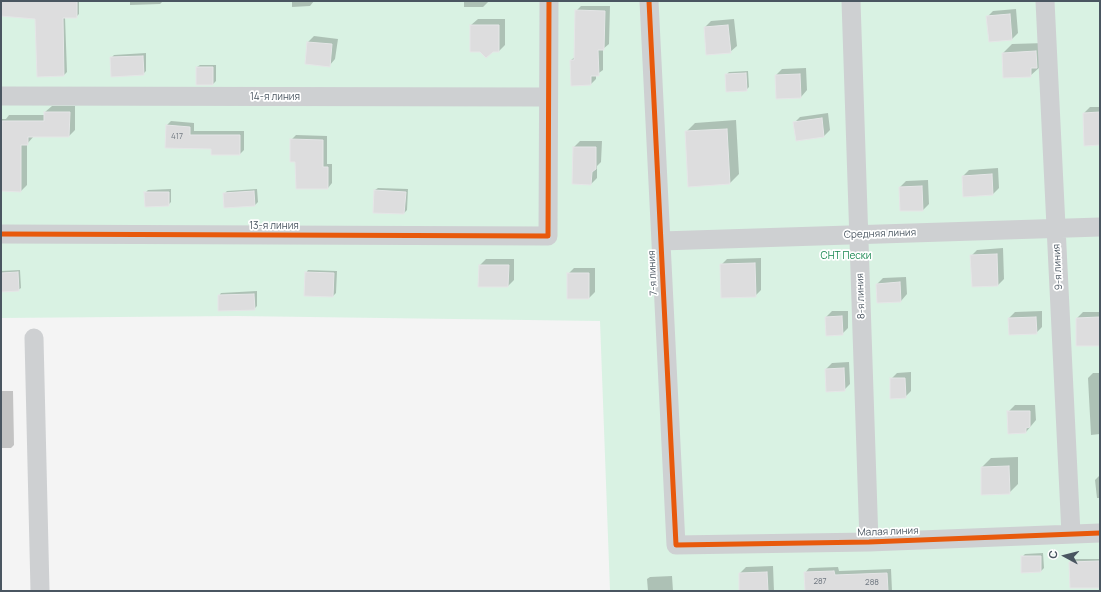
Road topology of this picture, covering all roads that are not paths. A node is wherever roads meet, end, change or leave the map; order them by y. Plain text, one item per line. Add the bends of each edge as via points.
1 (549, 1) edge
2 (648, 1) edge
3 (851, 1) edge
4 (1045, 1) edge
5 (1, 96) edge
6 (548, 97) junction
7 (1100, 227) edge
8 (1056, 228) junction
9 (1, 234) edge
10 (859, 235) junction
11 (661, 241) junction
12 (34, 338) dead end
13 (1100, 533) edge
14 (1071, 534) junction
15 (869, 542) junction
16 (676, 545) joint
17 (40, 591) edge

1 - 6 street
2 - 11 street, 7-я линия
3 - 10 street, 8-я линия
4 - 8 street, 9-я линия
5 - 6 street, 14-я линия
6 - 9 street, 13-я линия via 548,236
7 - 8 street, Средняя линия
8 - 10 street, Средняя линия
8 - 14 street, 9-я линия
10 - 11 street, Средняя линия
10 - 15 street, 8-я линия
11 - 16 street, 7-я линия
12 - 17 street
13 - 14 street, Малая линия
14 - 15 street, Малая линия
15 - 16 street, Малая линия

